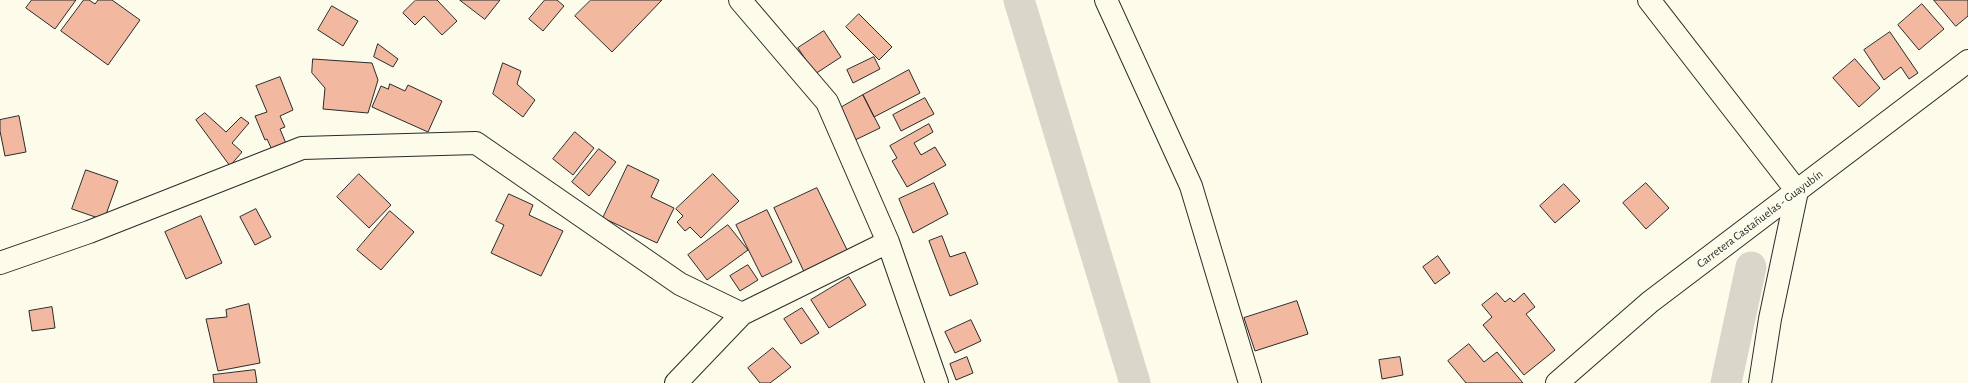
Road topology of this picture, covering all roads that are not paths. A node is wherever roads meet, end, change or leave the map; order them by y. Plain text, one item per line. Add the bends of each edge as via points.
1 (740, 0) edge
2 (1106, 0) edge
3 (1650, 0) edge
4 (1968, 61) edge
5 (1797, 191) junction
6 (888, 242) junction
7 (0, 264) edge
8 (742, 314) junction
9 (676, 383) edge
10 (937, 383) edge
11 (1250, 383) edge
12 (1557, 383) edge
13 (1760, 383) edge

1 - 6 street via 827,102
2 - 11 street via 1191,186
3 - 5 street
4 - 5 street, Carretera Castañuelas - Guayubín
5 - 12 street, Carretera Castañuelas - Guayubín via 1650,302
5 - 13 street via 1770,319
6 - 8 street
6 - 10 street
7 - 8 street via 89,232 302,148 476,142 680,284
8 - 9 street

